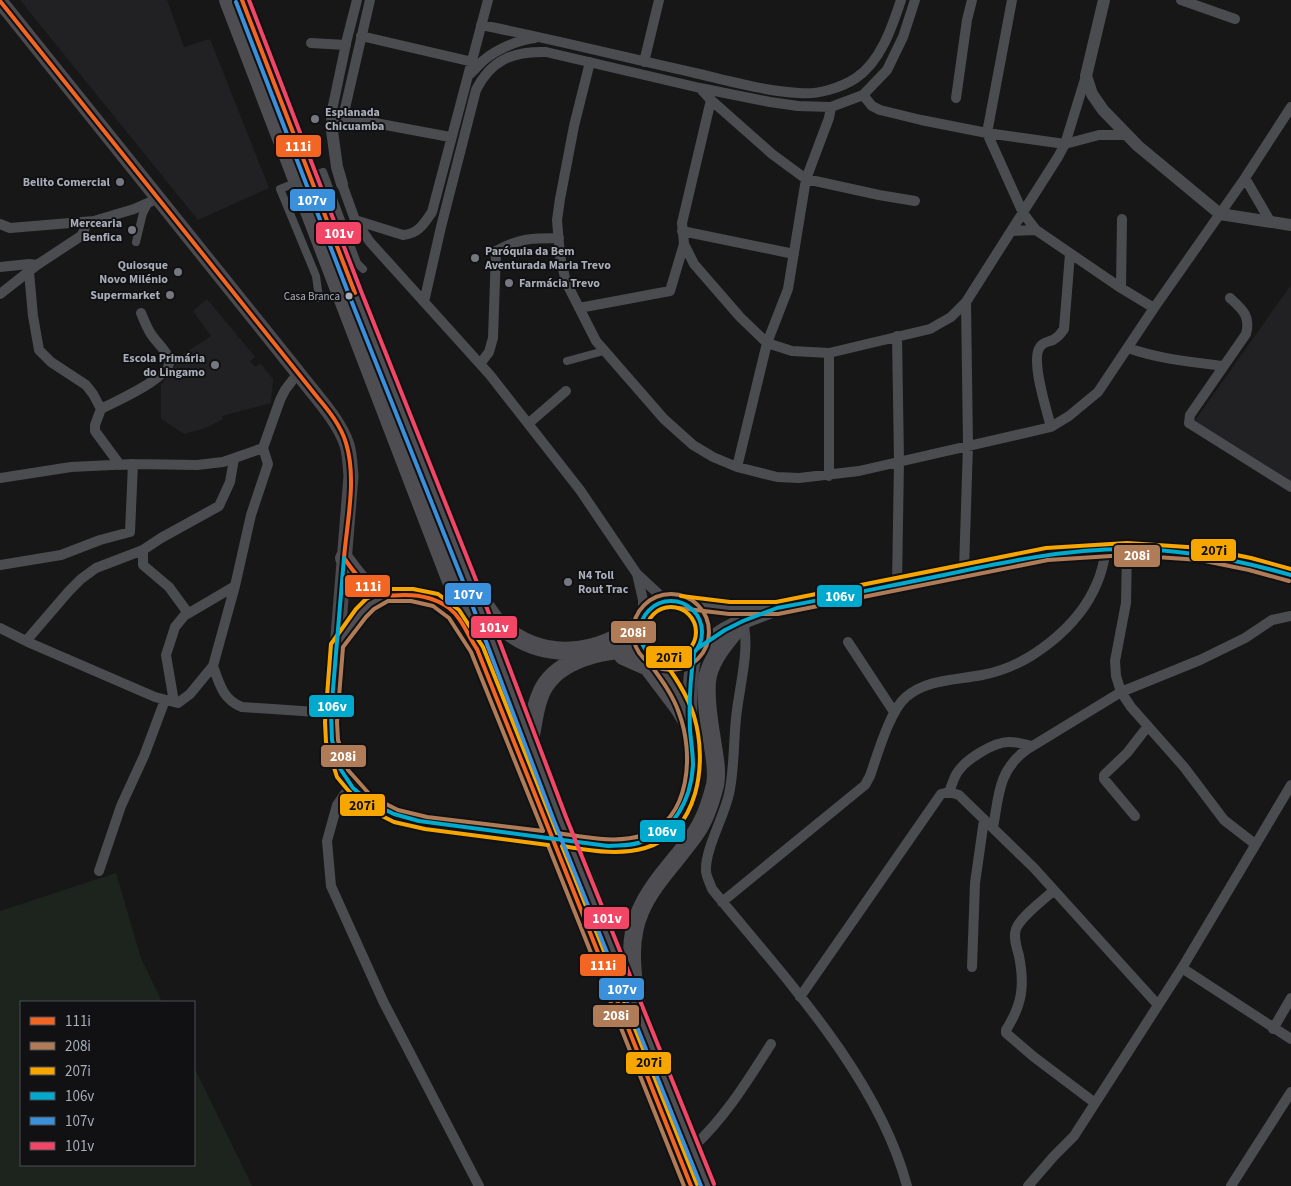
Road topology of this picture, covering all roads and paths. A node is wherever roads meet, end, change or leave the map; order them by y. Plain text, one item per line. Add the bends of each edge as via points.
1 (228, 0) edge
2 (242, 0) edge
3 (357, 0) edge
4 (370, 0) edge
5 (488, 0) edge
6 (659, 0) edge
7 (900, 0) edge
8 (914, 0) edge
9 (972, 0) edge
10 (1012, 0) edge
11 (1104, 0) edge
12 (1181, 0) edge
13 (0, 1) edge
14 (1235, 19) dead end
15 (481, 25) junction
16 (361, 36) junction
17 (543, 37) junction
18 (311, 43) dead end
19 (346, 45) junction
20 (473, 62) junction
21 (590, 62) junction
22 (644, 62) junction
23 (469, 76) junction
24 (1086, 76) junction
25 (700, 88) junction
26 (863, 95) junction
27 (956, 98) dead end
28 (711, 100) junction
29 (831, 107) junction
30 (1291, 107) edge
31 (343, 117) junction
32 (332, 131) junction
33 (987, 133) junction
34 (1126, 135) junction
35 (450, 137) junction
36 (1065, 144) junction
37 (806, 178) junction
38 (1245, 178) junction
39 (342, 184) joint
40 (154, 200) junction
41 (915, 201) dead end
42 (1023, 213) junction
43 (1220, 214) junction
44 (1122, 219) dead end
45 (355, 220) junction
46 (1270, 221) junction
47 (86, 222) junction
48 (0, 224) edge
49 (1291, 225) edge
50 (1036, 230) junction
51 (682, 231) junction
52 (1012, 231) junction
53 (559, 238) junction
54 (136, 242) dead end
55 (684, 244) junction
56 (794, 254) junction
57 (1070, 254) junction
58 (0, 267) edge
59 (33, 268) junction
60 (363, 269) dead end
61 (1121, 288) junction
62 (0, 294) edge
63 (319, 298) dead end
64 (1230, 298) dead end
65 (424, 302) junction
66 (966, 302) junction
67 (579, 308) junction
68 (1154, 308) junction
69 (141, 313) dead end
70 (897, 336) junction
71 (766, 343) junction
72 (1128, 348) junction
73 (604, 351) junction
74 (829, 353) junction
75 (567, 361) dead end
76 (480, 364) junction
77 (1224, 366) junction
78 (298, 372) junction
79 (566, 391) dead end
80 (101, 409) junction
81 (529, 423) junction
82 (1051, 427) junction
83 (968, 445) junction
84 (263, 448) junction
85 (234, 459) junction
86 (899, 461) junction
87 (133, 464) junction
88 (120, 465) junction
89 (736, 467) junction
90 (829, 476) junction
91 (0, 478) edge
92 (1291, 487) edge
93 (1127, 549) junction
94 (143, 550) junction
95 (1106, 550) junction
96 (344, 558) junction
97 (0, 565) edge
98 (964, 570) junction
99 (637, 574) junction
100 (1291, 575) edge
101 (897, 584) junction
102 (235, 586) junction
103 (474, 592) junction
104 (386, 595) junction
105 (673, 602) junction
106 (188, 613) junction
107 (737, 614) junction
108 (1291, 616) edge
109 (642, 619) junction
110 (0, 628) edge
111 (26, 641) junction
112 (848, 642) dead end
113 (337, 644) junction
114 (477, 649) junction
115 (696, 651) junction
116 (594, 654) junction
117 (651, 657) junction
118 (213, 666) junction
119 (1121, 692) junction
120 (169, 701) junction
121 (894, 712) junction
122 (332, 713) junction
123 (690, 726) junction
124 (1148, 726) junction
125 (530, 740) junction
126 (1032, 746) junction
127 (351, 785) junction
128 (1291, 785) edge
129 (949, 792) junction
130 (1135, 816) dead end
131 (552, 820) junction
132 (984, 820) junction
133 (993, 828) junction
134 (1256, 844) junction
135 (99, 871) dead end
136 (1054, 890) junction
137 (722, 902) junction
138 (972, 967) dead end
139 (1182, 968) junction
140 (800, 997) junction
141 (1291, 998) edge
142 (1158, 1005) junction
143 (636, 1006) junction
144 (1273, 1029) junction
145 (1291, 1040) edge
146 (771, 1044) dead end
147 (1291, 1092) edge
148 (1095, 1103) junction
149 (693, 1147) junction
150 (479, 1186) edge
151 (691, 1186) edge
152 (708, 1186) edge
153 (907, 1186) edge
154 (1028, 1186) edge
155 (1231, 1186) edge

1 - 114 highway
2 - 103 highway
3 - 19 street
4 - 16 street
5 - 15 street
6 - 22 street
7 - 22 street via 889,33 874,59 857,77 819,92 800,94
8 - 26 street via 887,70
9 - 27 street
10 - 33 street
11 - 24 street
12 - 14 street
13 - 40 main road
15 - 17 street
15 - 20 street
16 - 20 street
16 - 31 street
17 - 22 street
17 - 23 street via 525,39 502,49 484,60
18 - 19 street
19 - 32 street via 331,115
20 - 23 street
21 - 25 street
21 - 53 street via 560,199
21 - 65 street via 546,52 529,52 501,60 481,80 462,139
23 - 35 street
24 - 34 street via 1092,94
24 - 36 street
25 - 28 street
25 - 29 street via 798,106
26 - 29 street
26 - 33 street via 880,110
28 - 37 street via 772,154
28 - 51 street
29 - 37 street
30 - 38 street
31 - 32 street
31 - 35 street
32 - 39 street
33 - 36 street
33 - 42 street
34 - 36 street via 1099,135
34 - 43 street
35 - 45 street via 432,212 416,232 403,235
36 - 42 street
37 - 41 street
37 - 56 street
38 - 43 street
38 - 46 street
39 - 45 street
40 - 47 street
40 - 54 street via 144,213
40 - 78 main road
42 - 50 street
42 - 52 street
43 - 46 street
43 - 68 street
44 - 61 street
45 - 65 street via 370,242
46 - 49 street
47 - 48 street via 10,228
47 - 59 street via 81,236
50 - 52 street
50 - 57 street
51 - 55 street
51 - 56 street
52 - 66 street
53 - 67 street via 566,282
53 - 76 street via 529,238 512,242 496,251 493,338 489,352
55 - 67 street via 670,291
55 - 71 street via 694,264
56 - 71 street via 788,290
57 - 61 street
57 - 82 street via 1064,329 1038,351 1039,382
58 - 59 street via 28,264
59 - 62 street
59 - 80 street via 33,316 39,350 86,385
60 - 63 street, bridge via 357,263 324,172 280,189 316,276
61 - 68 street
64 - 77 street via 1244,311 1248,327
65 - 76 street
66 - 70 street via 951,317 930,329
66 - 83 street
67 - 73 street
68 - 72 street
69 - 80 street via 150,333 169,356 167,370 130,395
70 - 74 street
70 - 86 street
71 - 74 street via 792,352
71 - 89 street
72 - 77 street via 1169,359
72 - 82 street via 1098,392
73 - 75 street
73 - 89 street via 664,419 713,457
74 - 90 street
76 - 81 street
77 - 92 street via 1190,415 1190,423
78 - 84 street via 280,400
78 - 96 main road via 334,420 347,444 351,476
79 - 81 street
80 - 88 street via 95,431
81 - 99 street via 580,490
82 - 83 street
83 - 86 street
83 - 98 street
84 - 85 street
84 - 102 street via 268,464 251,515
85 - 87 street via 197,465
85 - 94 street via 230,482 219,506
86 - 90 street
86 - 101 street
87 - 88 street
87 - 97 street via 130,532 61,555
88 - 91 street via 47,470
89 - 90 street via 777,477
93 - 95 main road
93 - 100 main road via 1201,554
93 - 119 street via 1126,602 1115,661
94 - 106 street via 143,565 170,587
94 - 111 street via 96,568 81,579
95 - 98 main road via 1047,554
95 - 121 street via 1103,568 1082,609 1066,628 1029,658 1003,670 921,687 906,697
96 - 104 highway via 364,584
96 - 113 main road
98 - 101 main road
99 - 105 street
99 - 109 street via 643,600
101 - 107 main road
102 - 106 street
102 - 118 street
103 - 109 highway via 510,633 532,646 548,649 586,649 627,633
103 - 125 highway
104 - 113 highway via 370,604
104 - 114 highway via 412,595 436,600 449,608
105 - 107 main road
105 - 109 main road via 656,604
105 - 115 main road via 687,606 698,617 702,632
106 - 120 street via 175,627 166,655
107 - 115 main road via 725,630
107 - 137 street via 745,636 732,778 718,831 708,852 706,871 712,889
107 - 143 highway via 708,676 716,782 711,802 696,832 640,912 633,939
108 - 119 street via 1272,620 1245,638 1200,660
109 - 117 main road via 640,639
110 - 111 street
111 - 120 street
112 - 121 street
113 - 122 main road
114 - 131 highway
115 - 117 main road via 680,663 671,664
115 - 123 main road via 690,684
116 - 117 highway via 638,650
116 - 123 highway via 622,655 648,667
116 - 125 highway via 579,658 547,683 540,696
117 - 123 main road via 673,683
118 - 120 street via 190,694 178,703
118 - 122 street via 223,693 236,704
119 - 124 street
119 - 126 street
120 - 135 street via 121,806
121 - 137 street via 865,785
122 - 127 main road via 335,756
123 - 127 main road via 692,765 685,802 678,818 655,837 638,844 608,846 426,823 383,810 368,802
124 - 130 street via 1104,775
124 - 134 street via 1224,820
125 - 131 highway
126 - 129 street via 1007,742 991,747 968,761 957,773
126 - 133 street via 1015,758 1006,770
127 - 150 street via 337,805 327,841 331,886 384,1001
128 - 134 street
129 - 132 street via 959,795
129 - 140 street via 941,794
131 - 143 highway, bridge via 586,880
131 - 151 highway, bridge via 567,878
132 - 133 street
132 - 138 street via 975,883
133 - 136 street
134 - 139 street
136 - 142 street
136 - 148 street via 1020,922 1016,930 1023,978 1022,995 1006,1033
137 - 140 street
139 - 142 street
139 - 144 street
140 - 153 street via 851,1066 880,1116 900,1160
141 - 144 street
142 - 148 street
143 - 149 highway
144 - 145 street
146 - 149 street via 710,1131
147 - 155 street
148 - 154 street via 1074,1136
149 - 152 highway

